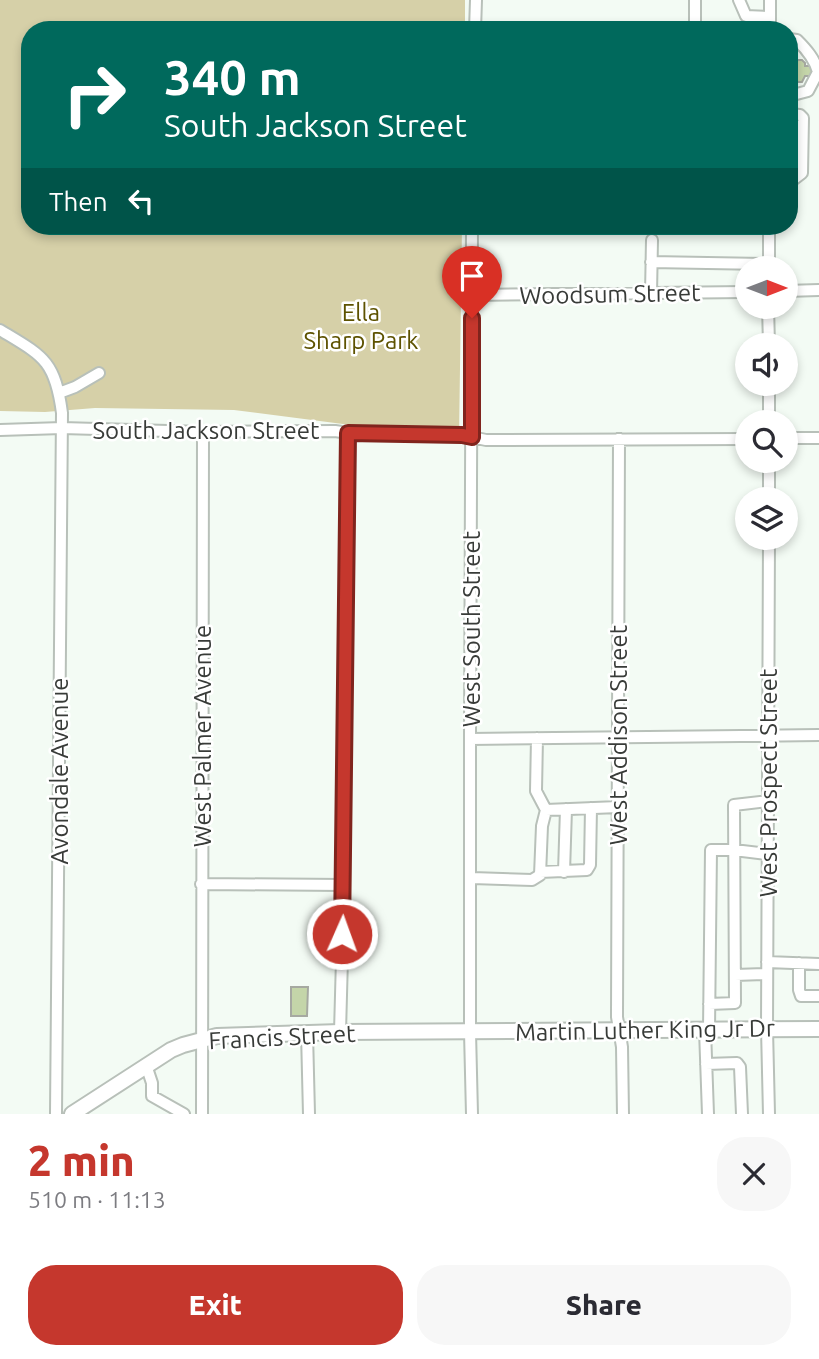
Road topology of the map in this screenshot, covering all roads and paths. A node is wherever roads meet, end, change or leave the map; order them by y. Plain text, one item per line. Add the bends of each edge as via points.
1 (476, 0) edge
2 (695, 0) edge
3 (739, 0) edge
4 (770, 0) edge
5 (770, 17) junction
6 (475, 21) edge
7 (695, 21) edge
8 (770, 21) edge
9 (798, 41) edge
10 (798, 94) edge
11 (798, 115) edge
12 (798, 147) edge
13 (803, 147) junction
14 (798, 176) edge
15 (472, 235) edge
16 (769, 235) edge
17 (652, 240) dead end
18 (769, 256) edge
19 (651, 262) junction
20 (735, 265) edge
21 (819, 290) edge
22 (798, 291) edge
23 (735, 292) edge
24 (651, 293) junction
25 (472, 295) junction
26 (0, 330) edge
27 (99, 373) dead end
28 (59, 393) junction
29 (62, 428) junction
30 (0, 430) edge
31 (203, 432) junction
32 (348, 433) junction
33 (472, 437) junction
34 (819, 438) edge
35 (619, 439) junction
36 (735, 439) edge
37 (798, 439) edge
38 (769, 550) edge
39 (768, 735) junction
40 (819, 735) edge
41 (617, 737) junction
42 (537, 738) junction
43 (471, 739) junction
44 (769, 801) junction
45 (618, 807) junction
46 (591, 808) junction
47 (566, 809) junction
48 (546, 810) junction
49 (734, 850) junction
50 (768, 853) junction
51 (540, 872) junction
52 (564, 872) junction
53 (472, 878) junction
54 (201, 884) junction
55 (344, 885) junction
56 (767, 962) junction
57 (799, 963) junction
58 (819, 964) edge
59 (767, 974) junction
60 (735, 975) junction
61 (819, 996) edge
62 (709, 1004) junction
63 (766, 1029) junction
64 (819, 1029) edge
65 (707, 1030) junction
66 (619, 1031) junction
67 (340, 1032) junction
68 (471, 1032) junction
69 (307, 1033) junction
70 (202, 1040) junction
71 (706, 1064) junction
72 (146, 1065) junction
73 (56, 1114) edge
74 (72, 1114) edge
75 (184, 1114) edge
76 (202, 1114) edge
77 (309, 1114) edge
78 (472, 1114) edge
79 (623, 1114) edge
80 (708, 1114) edge
81 (742, 1114) edge
82 (769, 1114) edge

1 - 6 street
2 - 7 street
3 - 5 street via 746,16
4 - 5 street
5 - 8 street
9 - 10 street via 818,72 808,91
11 - 13 street via 803,118
12 - 13 street
13 - 14 street
15 - 25 street, West South Street
16 - 18 street
17 - 19 street
19 - 20 street
19 - 24 street
21 - 22 street
23 - 24 street, Woodsum Street
24 - 25 street, Woodsum Street
25 - 33 street, West South Street
26 - 28 street via 36,352 51,370
27 - 28 street
28 - 29 street, Avondale Avenue
29 - 30 street, South Jackson Street
29 - 31 street, South Jackson Street
29 - 73 street, Avondale Avenue
31 - 32 street, South Jackson Street
31 - 54 street, West Palmer Avenue
32 - 33 street, South Jackson Street
32 - 55 street
33 - 35 street, South Jackson Street
33 - 43 street, West South Street
34 - 37 street
35 - 36 street, South Jackson Street
35 - 41 street, West Addison Street
38 - 39 street, West Prospect Street
39 - 40 street
39 - 41 street
39 - 44 street, West Prospect Street
41 - 42 street
41 - 45 street, West Addison Street
42 - 43 street
42 - 48 street via 536,791
43 - 53 street, West South Street
44 - 49 street via 734,805
44 - 50 street, West Prospect Street
45 - 46 street
45 - 66 street, West Addison Street
46 - 47 street
46 - 52 street via 590,865 587,870
47 - 48 street
47 - 52 street
48 - 51 street
49 - 50 street
49 - 60 street
49 - 62 street via 710,850
50 - 56 street, West Prospect Street
51 - 52 street
51 - 53 street via 532,880
53 - 68 street, West South Street
54 - 55 street
54 - 70 street, West Palmer Avenue
55 - 67 street
56 - 57 street
56 - 59 street, West Prospect Street
57 - 58 street
57 - 61 street via 802,996
59 - 60 street
59 - 63 street, West Prospect Street
60 - 62 street via 735,1003
62 - 65 street
63 - 64 main road, Martin Luther King Jr Dr
63 - 65 main road, Martin Luther King Jr Dr
63 - 82 street, West Prospect Street
65 - 66 main road, Martin Luther King Jr Dr
65 - 71 street
66 - 68 main road, Martin Luther King Jr Dr
66 - 79 street, West Addison Street
67 - 68 main road, Francis Street
67 - 69 main road, Francis Street
68 - 78 street, West South Street
69 - 70 main road, Francis Street
69 - 77 street
70 - 72 main road, Francis Street via 171,1050
70 - 76 street, West Palmer Avenue
71 - 80 street
71 - 81 street via 737,1063 740,1067
72 - 74 main road, Francis Street
72 - 75 street via 152,1096

